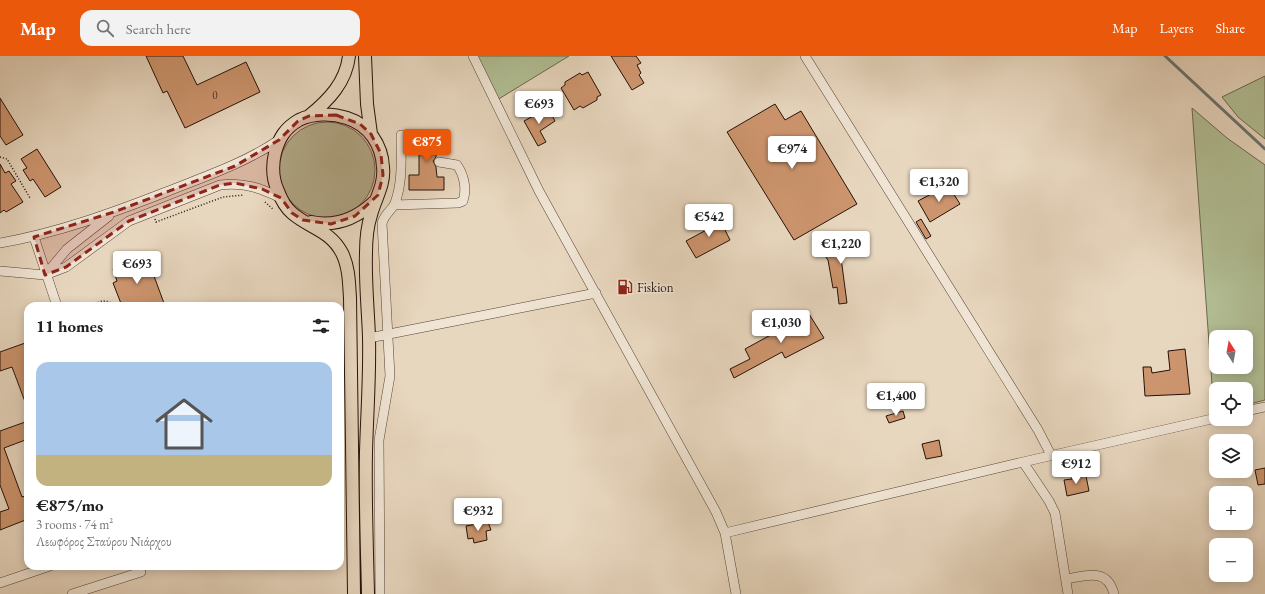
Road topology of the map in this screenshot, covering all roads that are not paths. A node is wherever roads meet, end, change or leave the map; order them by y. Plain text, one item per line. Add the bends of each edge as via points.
1 (349, 56) edge
2 (366, 56) edge
3 (473, 56) edge
4 (804, 56) edge
5 (310, 116) junction
6 (371, 134) junction
7 (401, 135) dead end
8 (279, 140) junction
9 (439, 162) dead end
10 (281, 198) junction
11 (375, 201) junction
12 (394, 205) junction
13 (114, 212) junction
14 (303, 220) junction
15 (34, 237) junction
16 (0, 243) edge
17 (0, 271) edge
18 (46, 275) junction
19 (596, 293) junction
20 (56, 302) edge
21 (388, 335) junction
22 (369, 338) junction
23 (1265, 407) edge
24 (1253, 410) edge
25 (1209, 420) edge
26 (1050, 455) junction
27 (1023, 462) junction
28 (725, 533) junction
29 (38, 570) edge
30 (141, 572) dead end
31 (1066, 579) junction
32 (0, 583) edge
33 (72, 594) edge
34 (354, 594) edge
35 (368, 594) edge
36 (380, 594) edge
37 (736, 594) edge
38 (1068, 594) edge
39 (1114, 594) edge

1 - 5 main road via 337,88
2 - 6 main road via 367,104
3 - 19 street via 539,191
4 - 26 street via 1045,441
5 - 6 main road via 330,114 348,118
5 - 8 main road via 292,125
6 - 11 main road via 379,148 383,168 382,182
7 - 12 street via 400,186
8 - 10 main road via 273,176
8 - 13 street via 235,166
9 - 12 street via 457,165 463,173 463,201
10 - 14 main road via 292,213
10 - 18 street via 262,189 235,183 220,185 124,224 66,267
11 - 14 main road via 365,211 343,222 331,224
11 - 22 main road via 368,226 366,250
12 - 21 street via 385,214 382,224
13 - 15 street
13 - 18 street via 67,249
14 - 34 main road via 328,235 338,248 344,258 349,281
15 - 16 street
15 - 18 street
17 - 18 street
18 - 20 street
19 - 21 street
19 - 28 street via 706,493
21 - 22 street
21 - 36 street via 390,376 379,440
22 - 35 main road via 366,454
23 - 24 street
25 - 26 street
26 - 27 street
27 - 28 street
27 - 31 street via 1055,513
28 - 37 street
29 - 32 street
30 - 33 street
31 - 38 street
31 - 39 street via 1100,575 1106,578

